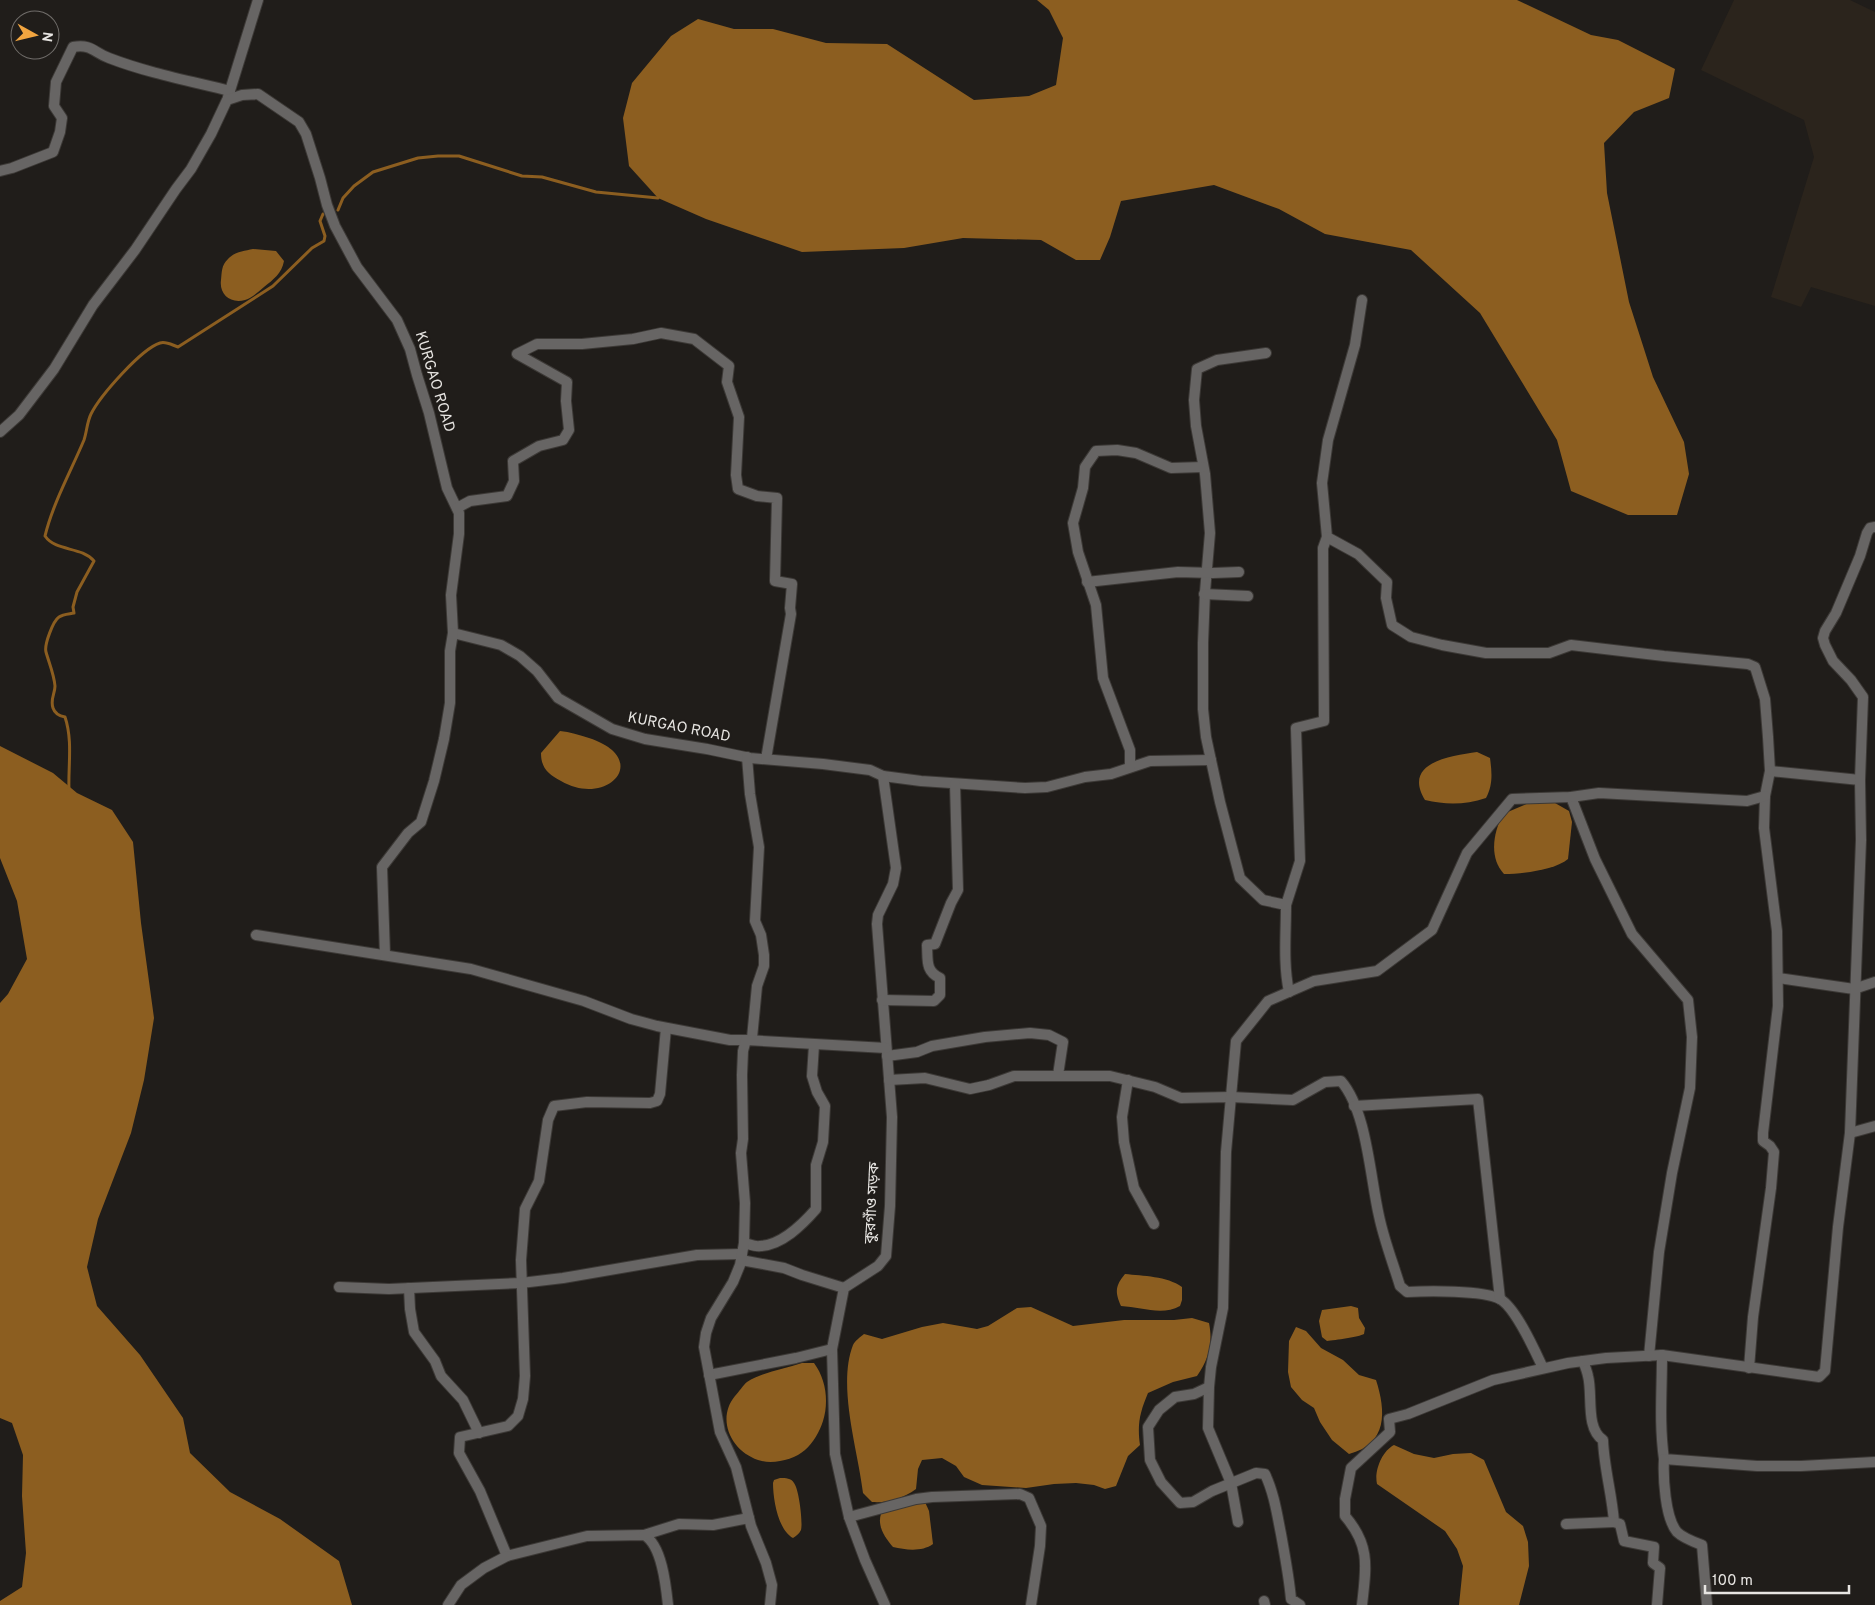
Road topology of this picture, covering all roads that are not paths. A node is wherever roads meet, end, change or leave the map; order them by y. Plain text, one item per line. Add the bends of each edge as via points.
1 (258, 0) edge
2 (228, 96) junction
3 (0, 171) edge
4 (1362, 300) dead end
5 (1266, 353) dead end
6 (0, 432) edge
7 (1204, 467) junction
8 (456, 508) junction
9 (1875, 527) edge
10 (1327, 536) junction
11 (1239, 572) dead end
12 (1206, 574) junction
13 (1087, 582) junction
14 (1204, 594) junction
15 (1248, 596) dead end
16 (453, 633) junction
17 (748, 757) junction
18 (766, 759) junction
19 (1211, 760) junction
20 (1130, 768) junction
21 (1770, 771) junction
22 (882, 776) junction
23 (1860, 780) junction
24 (955, 784) junction
25 (1765, 796) junction
26 (1572, 797) junction
27 (1286, 905) junction
28 (256, 935) dead end
29 (385, 955) junction
30 (1778, 978) junction
31 (1875, 982) edge
32 (1854, 989) junction
33 (1289, 992) junction
34 (882, 1000) junction
35 (666, 1028) junction
36 (746, 1040) junction
37 (814, 1045) junction
38 (887, 1052) junction
39 (1058, 1075) junction
40 (889, 1080) junction
41 (1128, 1080) junction
42 (1231, 1097) junction
43 (1354, 1106) junction
44 (1875, 1126) edge
45 (1850, 1133) junction
46 (1154, 1224) dead end
47 (744, 1243) junction
48 (741, 1257) junction
49 (521, 1283) junction
50 (339, 1287) dead end
51 (409, 1288) junction
52 (844, 1288) junction
53 (1500, 1299) junction
54 (832, 1349) junction
55 (1662, 1355) junction
56 (1649, 1356) junction
57 (1583, 1361) junction
58 (1543, 1368) junction
59 (1748, 1368) junction
60 (709, 1375) junction
61 (1209, 1386) junction
62 (479, 1433) junction
63 (1664, 1459) junction
64 (1875, 1462) edge
65 (1231, 1483) junction
66 (849, 1516) junction
67 (749, 1518) junction
68 (1238, 1522) dead end
69 (1614, 1522) junction
70 (1566, 1524) dead end
71 (644, 1535) junction
72 (507, 1556) junction
73 (448, 1605) edge
74 (668, 1605) edge
75 (770, 1605) edge
76 (885, 1605) edge
77 (1031, 1605) edge
78 (1300, 1605) edge
79 (1362, 1605) edge
80 (1657, 1605) edge
81 (1707, 1605) edge

1 - 2 street
2 - 3 street via 108,58 85,45 74,47 56,82 54,106 62,118 53,152
2 - 6 street via 191,169 94,305 54,369 19,416
2 - 8 street, KURGAO ROAD via 258,94 299,122 335,226 358,266 397,320 410,349 447,488
4 - 10 street via 1354,344 1328,440 1322,483
5 - 7 street via 1216,360 1197,369 1194,400
7 - 12 street via 1210,533
7 - 13 street via 1171,468 1136,453 1096,451 1085,467 1083,488 1072,523
8 - 16 street, KURGAO ROAD via 459,534 451,595
8 - 18 street via 470,501 507,496 514,481 513,461 539,446 563,440 569,430 567,382 517,354 537,344 582,344 633,339 661,332 694,339 729,366 727,382 739,417 738,489 757,496 777,498 775,581 792,584 791,614
9 - 23 street via 1866,533 1860,556 1824,638 1832,661 1864,697
10 - 21 street via 1358,554 1387,582 1386,598 1392,625 1412,637 1486,653 1549,653 1571,645 1755,667 1765,699
10 - 27 street via 1323,548 1324,721 1296,728 1300,861
11 - 12 street
12 - 13 street via 1178,572
12 - 14 street
13 - 20 street via 1096,605 1103,678 1130,750
14 - 15 street
14 - 19 street via 1203,709
16 - 17 street, KURGAO ROAD via 501,646 520,656 537,670 558,698 612,729 645,739
16 - 29 street via 450,704 434,781 421,822 408,833 382,867
17 - 18 street, KURGAO ROAD
17 - 36 street via 750,794 759,847 755,921 761,934 764,961 757,986 752,1038
18 - 22 street, KURGAO ROAD via 870,770
19 - 20 street, KURGAO ROAD via 1150,761
19 - 27 street via 1240,878 1263,900
20 - 24 street, KURGAO ROAD via 1047,787
21 - 23 street
21 - 25 street
22 - 24 street, KURGAO ROAD
22 - 34 street, কুরগাঁও সড়ক via 896,868 877,924
23 - 32 street via 1861,840
24 - 34 street via 958,890 935,944 927,945 929,970 940,978 940,995 934,1000
25 - 26 street via 1747,801 1599,793
25 - 30 street via 1764,828 1777,931
26 - 33 street via 1512,799 1467,853 1432,930 1377,971 1314,981
26 - 56 street via 1596,859 1632,934 1688,1000 1692,1037 1690,1088 1659,1252
27 - 33 street via 1284,949
28 - 29 street
29 - 35 street via 471,968
30 - 32 street
30 - 59 street via 1778,1006 1763,1141 1774,1152
31 - 32 street
32 - 45 street
33 - 42 street via 1268,1001 1236,1041
34 - 38 street, কুরগাঁও সড়ক
35 - 36 street
35 - 49 street via 657,1101 554,1106 548,1120 539,1181 525,1209
36 - 37 street
36 - 47 street via 743,1051 741,1153
37 - 38 street
37 - 47 street via 812,1076 825,1106 823,1142 816,1165 816,1209 801,1226 776,1243 758,1247
38 - 39 street via 917,1052 932,1046 985,1037 1030,1033 1049,1035 1063,1042
38 - 40 street, কুরগাঁও সড়ক
39 - 40 street via 1014,1076 970,1089 925,1078
39 - 41 street via 1110,1076
40 - 52 street, কুরগাঁও সড়ক via 890,1206 886,1256 878,1266
41 - 42 street via 1181,1098
41 - 46 street via 1122,1117 1124,1142 1134,1188
42 - 43 street via 1292,1100 1325,1082 1341,1081 1350,1091
42 - 61 street via 1226,1152 1223,1308
43 - 53 street via 1362,1128 1379,1218 1400,1286 1407,1292 1477,1294
43 - 53 street via 1478,1099
44 - 45 street
45 - 59 street via 1825,1371 1819,1377
47 - 48 street
48 - 49 street via 697,1255
48 - 52 street
48 - 60 street via 733,1282 711,1318 706,1333 704,1347
49 - 51 street
49 - 62 street via 523,1399 518,1416 508,1426
50 - 51 street
51 - 62 street via 414,1332 435,1361 441,1376 463,1400
52 - 54 street
53 - 58 street via 1529,1337
54 - 60 street
54 - 66 street via 835,1454
55 - 56 street
55 - 59 street
55 - 63 street via 1660,1436
56 - 57 street
57 - 58 street
57 - 69 street via 1588,1376 1592,1418 1598,1437 1603,1440
58 - 79 street via 1493,1380 1389,1420 1390,1432 1351,1468 1345,1516 1356,1529 1366,1564
60 - 67 street via 720,1432 736,1467
61 - 65 street via 1208,1428
61 - 65 street via 1194,1394 1176,1397 1159,1410 1148,1428 1150,1460 1162,1482 1180,1503 1193,1502
62 - 72 street via 460,1437 459,1453 480,1491
63 - 64 street via 1757,1466
63 - 81 street via 1663,1475 1671,1522 1678,1534 1702,1546
65 - 68 street
65 - 78 street via 1256,1473 1265,1474 1271,1487 1291,1599
66 - 76 street
66 - 77 street via 932,1497 1020,1494 1029,1498 1041,1526
67 - 71 street via 713,1525 679,1524
67 - 75 street via 772,1585
69 - 70 street
69 - 80 street via 1620,1524 1624,1541 1654,1547 1654,1563 1660,1568
71 - 72 street via 587,1536
71 - 74 street via 658,1555
72 - 73 street via 460,1585

